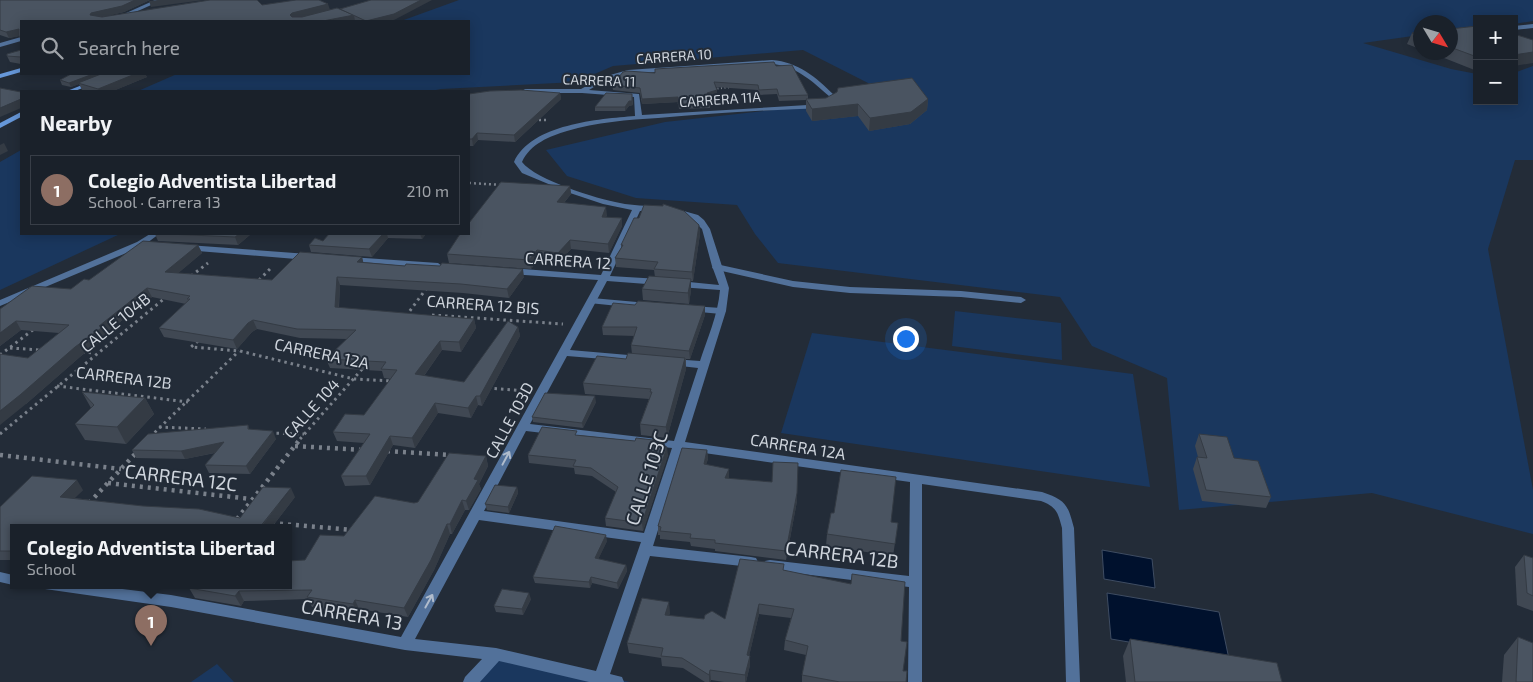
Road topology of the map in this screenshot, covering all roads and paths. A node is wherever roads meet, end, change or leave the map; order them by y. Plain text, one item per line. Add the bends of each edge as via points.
1 (157, 1) edge
2 (155, 10) edge
3 (127, 14) junction
4 (120, 16) edge
5 (1533, 26) edge
6 (1518, 28) edge
7 (20, 40) edge
8 (0, 45) edge
9 (20, 70) edge
10 (112, 75) edge
11 (0, 76) edge
12 (739, 87) edge
13 (711, 89) edge
14 (73, 90) edge
15 (518, 91) edge
16 (582, 91) junction
17 (832, 96) joint
18 (20, 115) edge
19 (639, 118) junction
20 (526, 120) edge
21 (555, 120) dead end
22 (0, 126) edge
23 (470, 184) edge
24 (509, 185) edge
25 (637, 209) junction
26 (154, 235) edge
27 (140, 244) junction
28 (152, 245) edge
29 (179, 247) edge
30 (224, 250) junction
31 (283, 256) junction
32 (321, 258) edge
33 (340, 259) edge
34 (448, 267) joint
35 (716, 267) junction
36 (500, 270) edge
37 (604, 278) junction
38 (186, 280) edge
39 (256, 283) edge
40 (724, 288) junction
41 (171, 293) edge
42 (1021, 300) dead end
43 (592, 301) junction
44 (0, 303) edge
45 (662, 307) edge
46 (682, 308) edge
47 (721, 312) junction
48 (401, 313) edge
49 (408, 314) junction
50 (417, 314) edge
51 (426, 315) edge
52 (402, 321) edge
53 (41, 323) edge
54 (578, 325) junction
55 (204, 335) edge
56 (10, 348) junction
57 (48, 350) edge
58 (240, 351) junction
59 (77, 352) edge
60 (96, 353) junction
61 (563, 353) junction
62 (0, 355) edge
63 (366, 365) edge
64 (703, 365) junction
65 (354, 379) junction
66 (394, 382) edge
67 (56, 386) junction
68 (483, 388) edge
69 (542, 392) junction
70 (188, 402) junction
71 (159, 427) junction
72 (523, 427) junction
73 (207, 429) edge
74 (266, 432) edge
75 (0, 434) edge
76 (304, 434) junction
77 (146, 441) edge
78 (678, 445) junction
79 (294, 446) junction
80 (140, 448) edge
81 (371, 450) edge
82 (381, 451) edge
83 (0, 455) edge
84 (458, 455) edge
85 (122, 469) junction
86 (916, 480) junction
87 (108, 483) junction
88 (252, 499) junction
89 (83, 508) edge
90 (476, 514) junction
91 (246, 521) edge
92 (266, 523) edge
93 (278, 524) edge
94 (292, 525) edge
95 (364, 531) edge
96 (647, 544) junction
97 (916, 582) junction
98 (80, 589) edge
99 (405, 644) junction
100 (496, 654) junction
101 (601, 679) junction
102 (470, 682) edge
103 (617, 682) edge
104 (915, 682) edge
105 (1073, 682) edge

1 - 3 street
2 - 3 street
3 - 4 street
5 - 6 street
7 - 8 street
9 - 11 main road
10 - 14 main road
12 - 13 path
15 - 16 street, CARRERA 11
16 - 17 street, CARRERA 10 via 605,78 628,72 772,62 792,65
16 - 19 street, CARRERA 11 via 637,95
17 - 19 street, CARRERA 11A via 832,103 825,106
18 - 22 main road
19 - 25 street, CARRERA 11A via 603,122 551,135 534,143 522,153 518,162 525,171 542,179 608,204
20 - 21 path
23 - 24 path
25 - 35 street via 670,209 695,217 710,235
25 - 37 street, CALLE 103D
26 - 27 street
27 - 28 street
27 - 44 street
29 - 30 street
30 - 31 street
30 - 38 path
31 - 32 street
31 - 39 path
33 - 34 street
34 - 49 path
35 - 40 street
35 - 42 street via 793,284
36 - 37 street, CARRERA 12
37 - 40 street, CARRERA 12
37 - 43 street, CALLE 103D
40 - 47 street, CALLE 103C
41 - 60 path, CALLE 104B
43 - 45 street
43 - 54 street, CALLE 103D
46 - 47 street
47 - 64 street, CALLE 103C
48 - 49 path, CARRERA 12 BIS
49 - 50 path, CARRERA 12 BIS
49 - 52 path
51 - 54 path, CARRERA 12 BIS
53 - 56 path
54 - 61 street, CALLE 103D
55 - 58 path, CARRERA 12A via 191,347
56 - 57 path
56 - 62 path
58 - 65 path, CARRERA 12A
58 - 70 path
59 - 60 path
60 - 67 path, CALLE 104B
61 - 64 street
61 - 69 street, CALLE 103D
63 - 65 path, CALLE 104
64 - 78 street, CALLE 103C
65 - 66 path, CARRERA 12A
65 - 76 path, CALLE 104
67 - 70 path, CARRERA 12B
67 - 75 path, CALLE 104B
68 - 69 path
69 - 72 street, CALLE 103D
70 - 71 path
71 - 73 path
71 - 77 path
72 - 78 street, CARRERA 12A
90 -> 72 street, CALLE 103D
74 - 76 path
76 - 79 path, CALLE 104
78 - 86 street, CARRERA 12A
78 - 96 street, CALLE 103C
79 - 81 path
79 - 88 path, CALLE 104
80 - 85 path
82 - 84 path
83 - 85 path
85 - 87 path
86 - 97 street
86 - 105 street, CARRERA 12A via 1042,497 1054,501 1063,510 1068,528
87 - 88 path, CARRERA 12C
87 - 89 path
88 - 91 path, CALLE 104 via 236,520
90 - 96 street, CARRERA 12B
99 -> 90 street, CALLE 103D
92 - 93 path
94 - 95 path
96 - 97 street, CARRERA 12B
96 - 101 street, CALLE 103C
97 - 104 street
98 - 99 street, CARRERA 13 via 171,601
99 - 100 street, CARRERA 13
100 - 101 street, CARRERA 13
100 - 102 street
101 - 103 street, CARRERA 13

